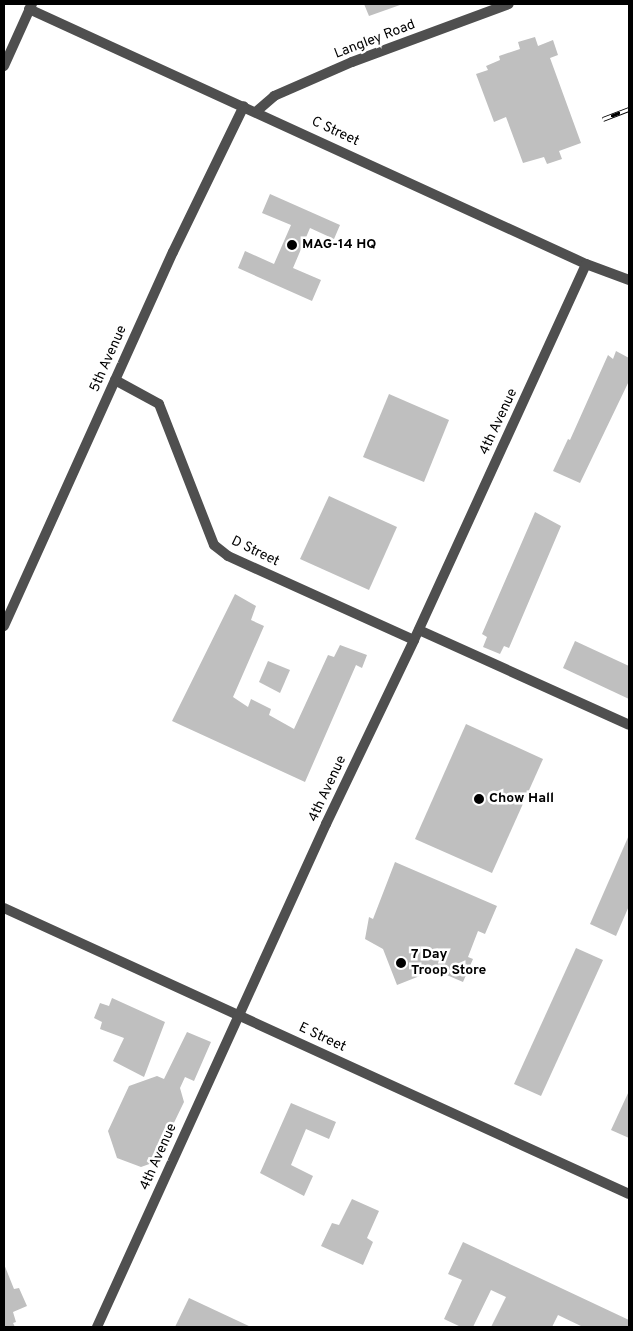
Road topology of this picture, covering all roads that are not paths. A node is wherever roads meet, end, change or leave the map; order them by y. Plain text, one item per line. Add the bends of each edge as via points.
1 (509, 4) edge
2 (31, 6) edge
3 (4, 66) edge
4 (244, 106) junction
5 (257, 112) junction
6 (586, 264) junction
7 (629, 280) edge
8 (115, 380) junction
9 (4, 626) edge
10 (419, 630) junction
11 (414, 640) junction
12 (629, 725) edge
13 (4, 908) edge
14 (238, 1015) junction
15 (629, 1194) edge
16 (97, 1327) edge

1 - 5 street, Langley Road via 343,66 274,96
2 - 3 street
2 - 4 street, C Street
4 - 5 street, C Street
4 - 8 street, 5th Avenue
5 - 6 street, C Street
6 - 7 street, C Street
6 - 10 street, 4th Avenue
8 - 9 street, 5th Avenue
8 - 11 street, D Street via 160,404 214,545 228,556
10 - 11 street, 4th Avenue
10 - 12 street
11 - 14 street, 4th Avenue
13 - 14 street, E Street
14 - 15 street, E Street
14 - 16 street, 4th Avenue

